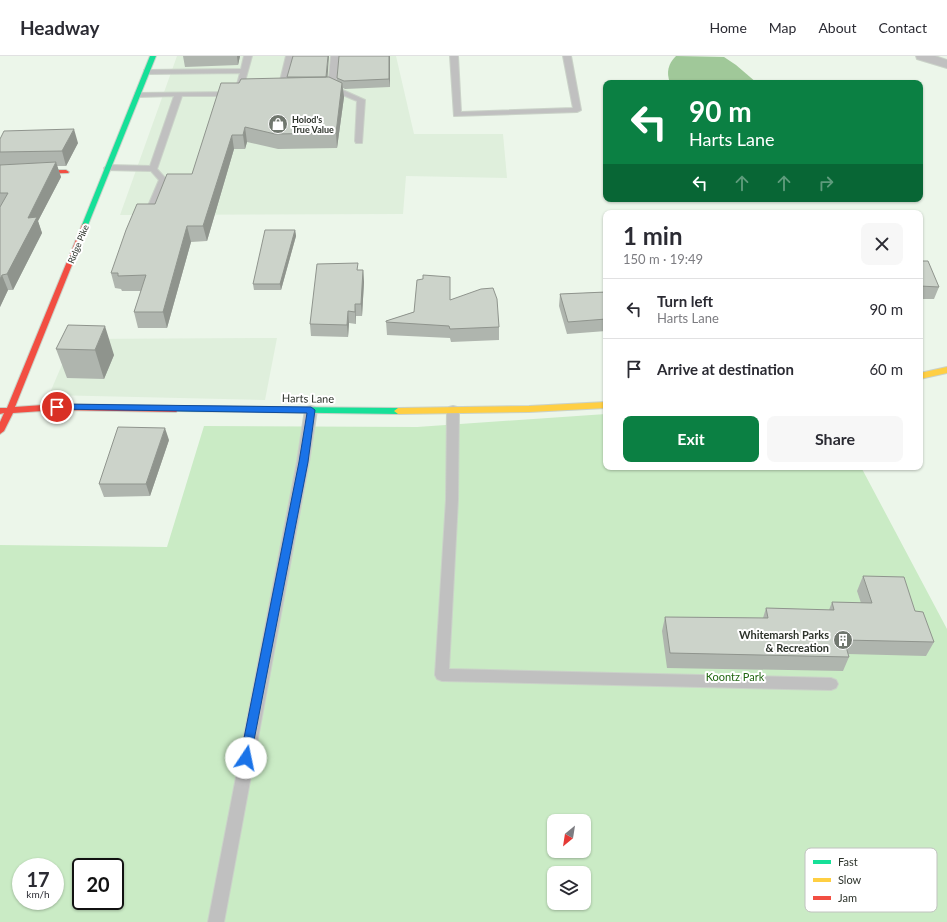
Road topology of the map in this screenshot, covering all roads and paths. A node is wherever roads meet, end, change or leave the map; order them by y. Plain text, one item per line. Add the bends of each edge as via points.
1 (153, 56) edge
2 (248, 56) edge
3 (290, 56) edge
4 (335, 56) edge
5 (454, 56) edge
6 (567, 56) edge
7 (922, 56) edge
8 (947, 64) edge
9 (244, 71) junction
10 (147, 72) junction
11 (332, 88) junction
12 (282, 89) edge
13 (317, 89) edge
14 (179, 94) junction
15 (138, 95) junction
16 (359, 141) dead end
17 (108, 168) junction
18 (153, 169) junction
19 (66, 172) dead end
20 (0, 173) edge
21 (152, 206) edge
22 (947, 370) edge
23 (923, 375) edge
24 (603, 404) edge
25 (10, 410) junction
26 (311, 410) junction
27 (454, 410) junction
28 (0, 411) edge
29 (0, 431) edge
30 (831, 684) dead end
31 (216, 922) edge

1 - 10 main road, Ridge Pike
2 - 9 lane
3 - 12 lane
4 - 11 lane
5 - 6 lane via 457,114 576,110
7 - 8 street
9 - 10 lane
9 - 14 lane via 242,90 238,94
10 - 15 main road, Ridge Pike
11 - 13 lane
11 - 16 lane via 361,100
14 - 15 lane
14 - 18 lane
15 - 17 main road, Ridge Pike
17 - 18 lane
17 - 25 main road, Ridge Pike
18 - 21 lane via 163,180
19 - 20 main road
22 - 23 main road
24 - 27 main road, Harts Lane
25 - 26 main road, Harts Lane via 57,407
25 - 28 main road, Harts Lane
25 - 29 main road, Ridge Pike
26 - 27 main road, Harts Lane
26 - 31 lane
27 - 30 lane via 452,500 442,675

